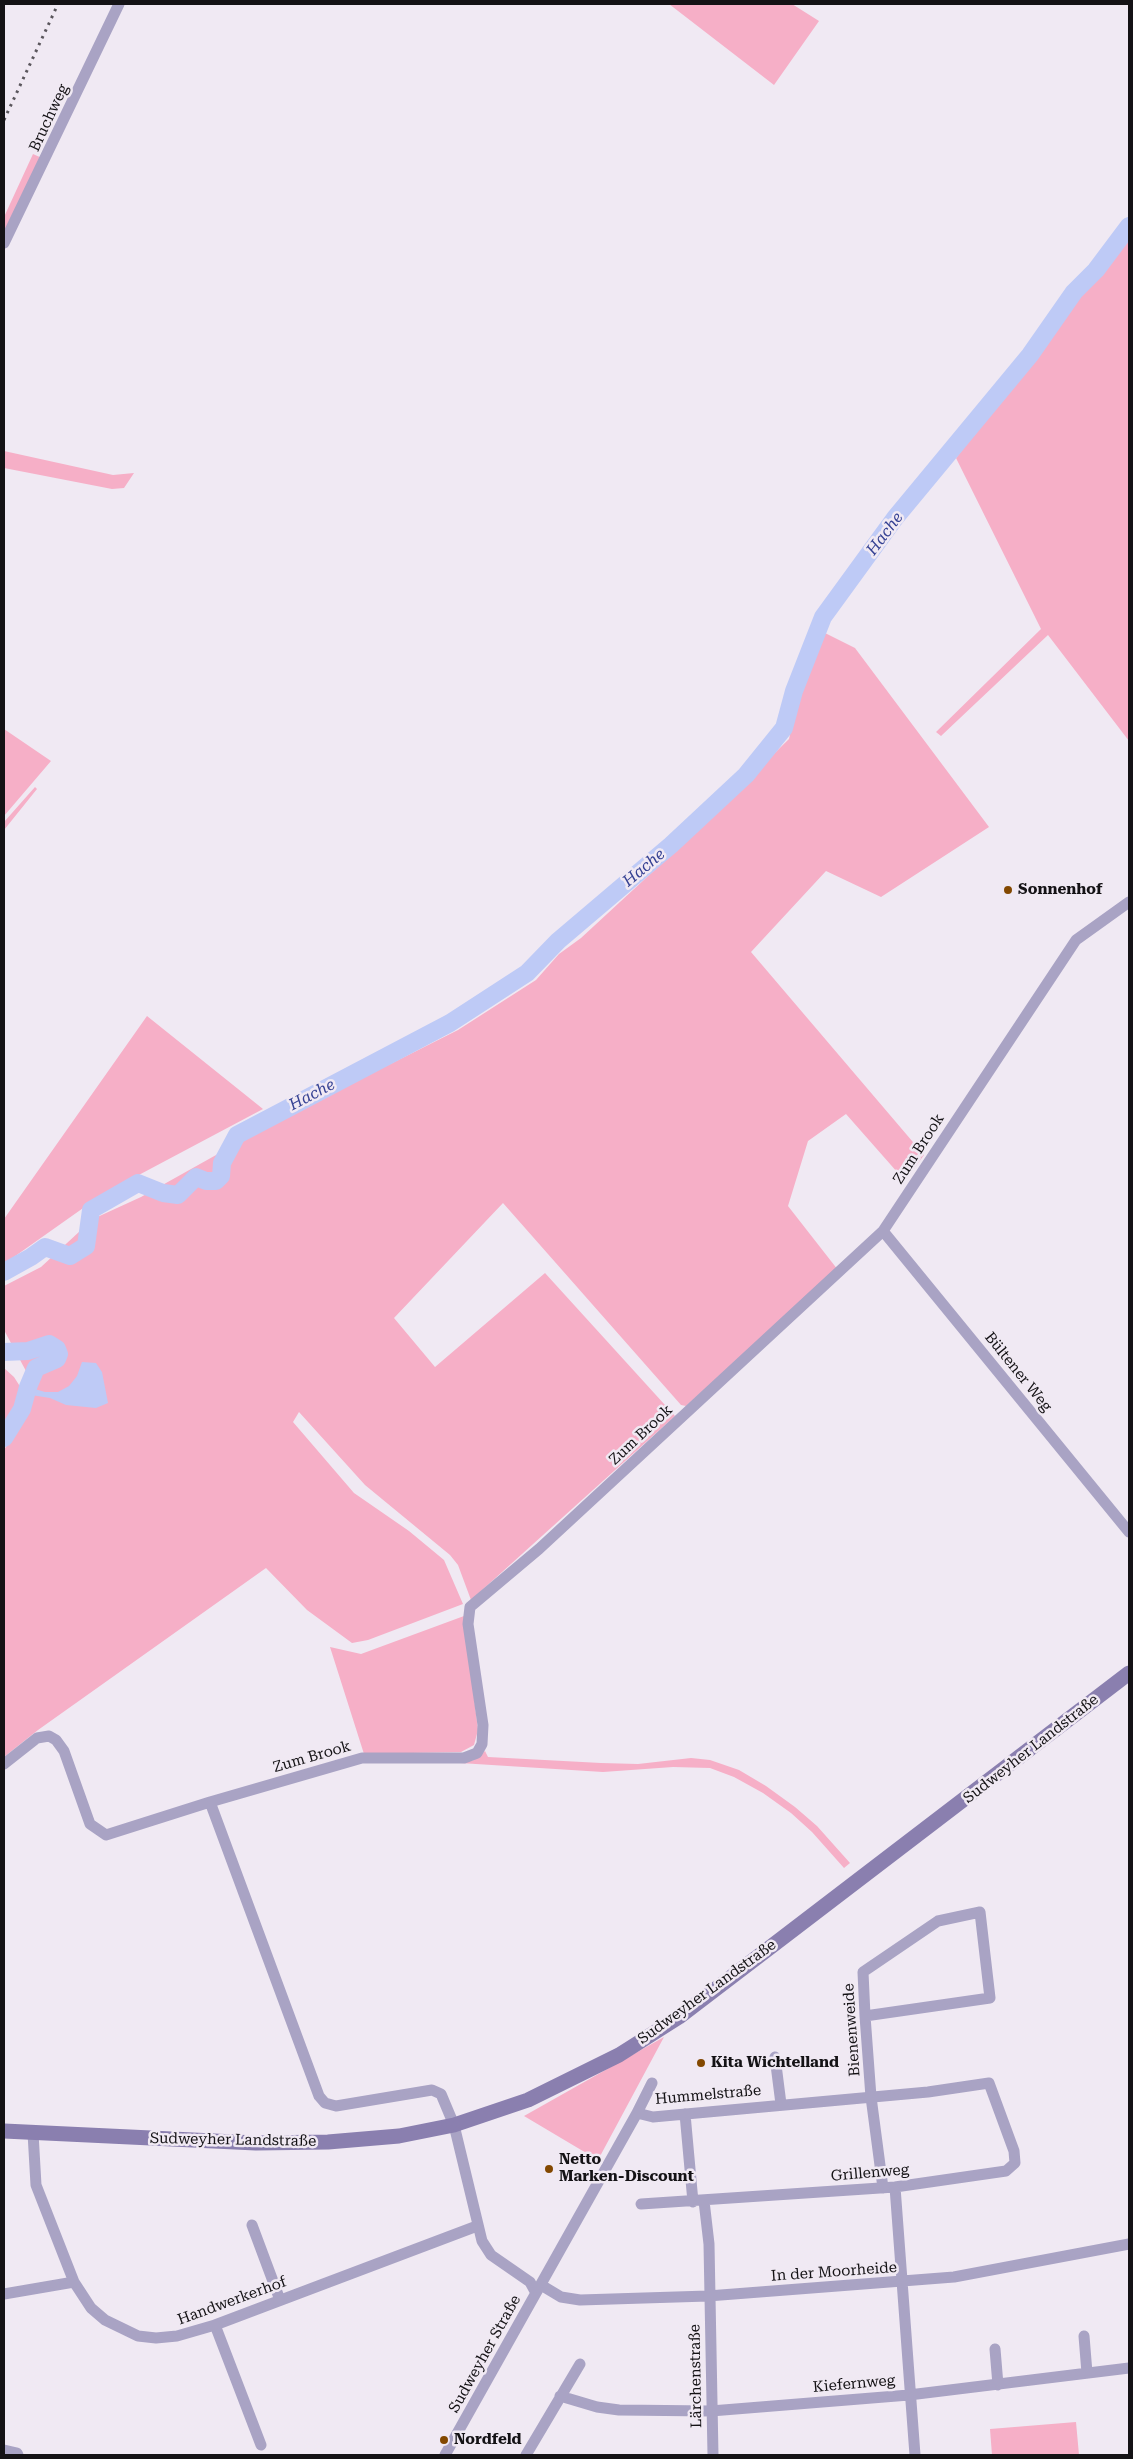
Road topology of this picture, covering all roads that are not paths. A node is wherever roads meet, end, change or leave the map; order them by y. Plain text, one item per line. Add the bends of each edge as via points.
1 (119, 4) edge
2 (4, 243) edge
3 (1129, 902) edge
4 (883, 1232) junction
5 (1129, 1532) edge
6 (1129, 1673) edge
7 (4, 1764) edge
8 (210, 1802) junction
9 (865, 2016) junction
10 (775, 2057) dead end
11 (652, 2083) dead end
12 (989, 2083) joint
13 (871, 2097) junction
14 (781, 2104) junction
15 (637, 2113) junction
16 (685, 2114) junction
17 (454, 2124) junction
18 (4, 2131) edge
19 (33, 2133) junction
20 (889, 2188) junction
21 (698, 2202) junction
22 (641, 2204) dead end
23 (252, 2224) dead end
24 (477, 2226) junction
25 (1129, 2244) edge
26 (903, 2281) junction
27 (74, 2282) junction
28 (538, 2289) junction
29 (4, 2294) edge
30 (708, 2296) junction
31 (280, 2300) junction
32 (215, 2325) junction
33 (1084, 2336) dead end
34 (995, 2349) dead end
35 (580, 2364) dead end
36 (1129, 2368) edge
37 (1087, 2374) junction
38 (998, 2385) junction
39 (909, 2395) junction
40 (560, 2396) junction
41 (712, 2411) junction
42 (261, 2446) dead end
43 (4, 2450) edge
44 (18, 2455) edge
45 (445, 2455) edge
46 (526, 2455) edge
47 (713, 2455) edge
48 (915, 2455) edge

1 - 2 street, Bruchweg
3 - 4 street, Zum Brook via 1076,940
4 - 5 street, Bültener Weg
4 - 8 street, Zum Brook via 539,1549 470,1608 468,1624 483,1725 482,1744 477,1753 464,1758 362,1758
6 - 17 main road, Sudweyher Landstraße via 679,2017 619,2055 573,2079 528,2100
7 - 8 street, Zum Brook via 37,1738 49,1736 56,1740 64,1751 90,1824 106,1835
8 - 17 street via 319,2096 325,2103 336,2106 432,2090 441,2094
9 - 9 street, Bienenweide via 863,1972 938,1921 980,1912 990,1998
9 - 13 street, Bienenweide
10 - 14 street, Hummelstraße
11 - 15 street, Sudweyher Straße
12 - 13 street, Hummelstraße
12 - 20 street, Grillenweg via 1014,2151 1015,2163 1006,2171
13 - 14 street, Hummelstraße
13 - 20 street, Bienenweide
14 - 16 street, Hummelstraße
15 - 16 street, Hummelstraße via 653,2117
15 - 28 street, Sudweyher Straße
16 - 21 street, Lärchenstraße
17 - 19 main road, Sudweyher Landstraße via 399,2136 292,2143
17 - 24 street
18 - 19 main road, Sudweyher Landstraße
19 - 27 street, Handwerkerhof via 36,2184
20 - 21 street, Grillenweg
20 - 26 street, Bienenweide
21 - 22 street, Grillenweg
21 - 30 street, Lärchenstraße via 709,2244
23 - 31 street
24 - 28 street via 491,2255
24 - 31 street, Handwerkerhof
25 - 26 street, In der Moorheide via 954,2277
26 - 30 street, In der Moorheide
26 - 39 street, Bienenweide
27 - 29 street
27 - 32 street, Handwerkerhof via 91,2308 105,2320 138,2336 177,2336
28 - 30 street, In der Moorheide via 580,2300
28 - 45 street, Sudweyher Straße
30 - 41 street, Lärchenstraße
31 - 32 street, Handwerkerhof
32 - 42 street
33 - 37 street
34 - 38 street
35 - 40 street
36 - 37 street, Kiefernweg
37 - 38 street, Kiefernweg
38 - 39 street, Kiefernweg
39 - 41 street, Kiefernweg
39 - 48 street, Bienenweide
40 - 41 street, Kiefernweg via 619,2410
40 - 46 street
41 - 47 street, Lärchenstraße
43 - 44 street

